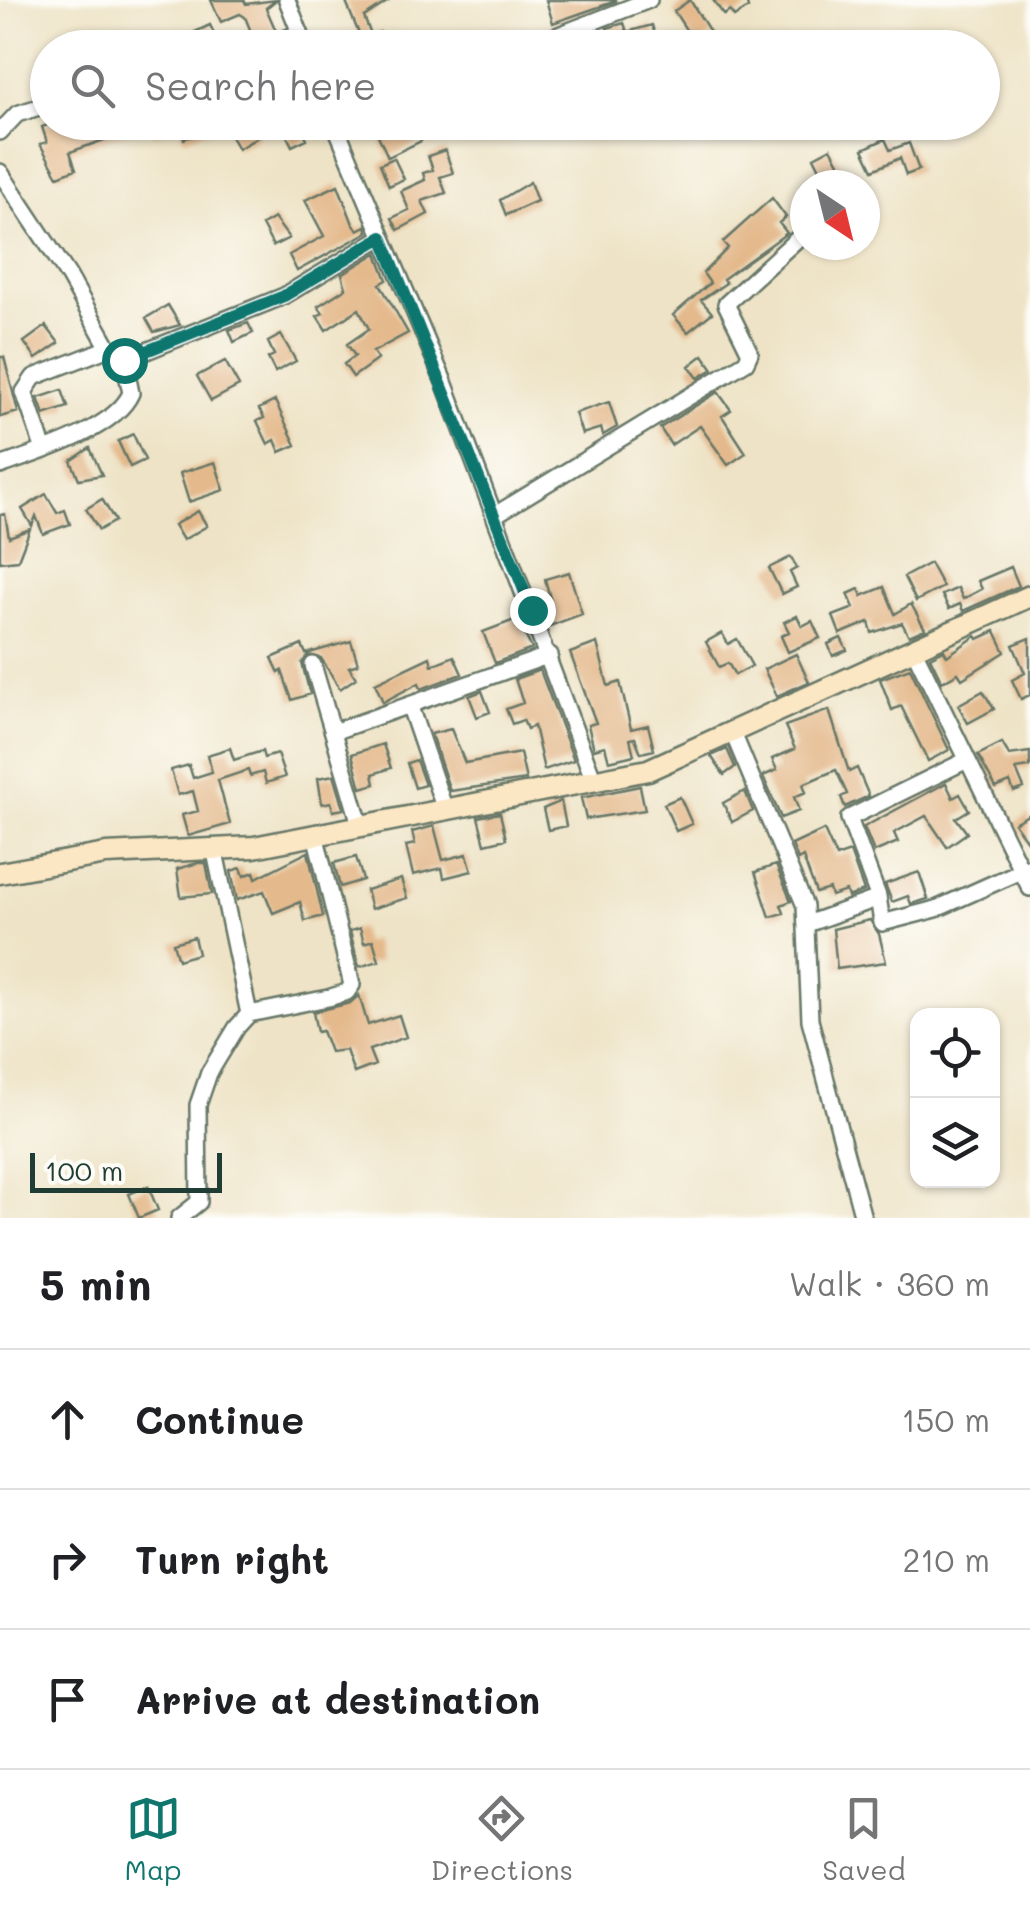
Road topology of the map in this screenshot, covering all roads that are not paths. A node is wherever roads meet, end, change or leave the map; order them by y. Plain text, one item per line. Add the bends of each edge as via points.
1 (288, 0) edge
2 (649, 0) edge
3 (299, 30) edge
4 (572, 30) edge
5 (30, 110) edge
6 (0, 132) edge
7 (342, 140) edge
8 (0, 172) edge
9 (382, 237) junction
10 (790, 246) edge
11 (109, 348) junction
12 (124, 360) junction
13 (44, 450) junction
14 (0, 466) edge
15 (495, 515) junction
16 (1030, 596) edge
17 (914, 650) junction
18 (550, 655) junction
19 (313, 665) dead end
20 (410, 707) junction
21 (333, 732) junction
22 (734, 733) junction
23 (967, 760) junction
24 (594, 781) junction
25 (444, 807) junction
26 (360, 824) junction
27 (315, 834) junction
28 (215, 852) junction
29 (1026, 868) edge
30 (0, 873) edge
31 (1030, 888) edge
32 (876, 900) junction
33 (808, 924) junction
34 (250, 1014) junction
35 (179, 1218) edge
36 (863, 1218) edge

1 - 3 street
2 - 4 street
5 - 6 street
7 - 9 street
8 - 11 street
9 - 12 street via 284,296
9 - 15 street
10 - 15 street via 726,304 748,347 746,362
11 - 12 street
11 - 13 street via 34,378 24,392
12 - 13 street via 127,402
13 - 14 street
15 - 18 street
16 - 17 street
17 - 22 street
17 - 23 street
18 - 20 street
18 - 24 street
19 - 21 street
20 - 21 street
20 - 25 street
21 - 26 street
22 - 24 street via 648,770
22 - 33 street
23 - 29 street
23 - 32 street via 844,821
24 - 25 street
25 - 26 street
26 - 27 street
27 - 28 street
27 - 34 street via 352,985 328,998
28 - 30 street via 106,854
28 - 34 street
29 - 31 street
29 - 32 street via 885,924
32 - 33 street
33 - 36 street via 810,1020
34 - 35 street via 203,1088 200,1192 196,1208

